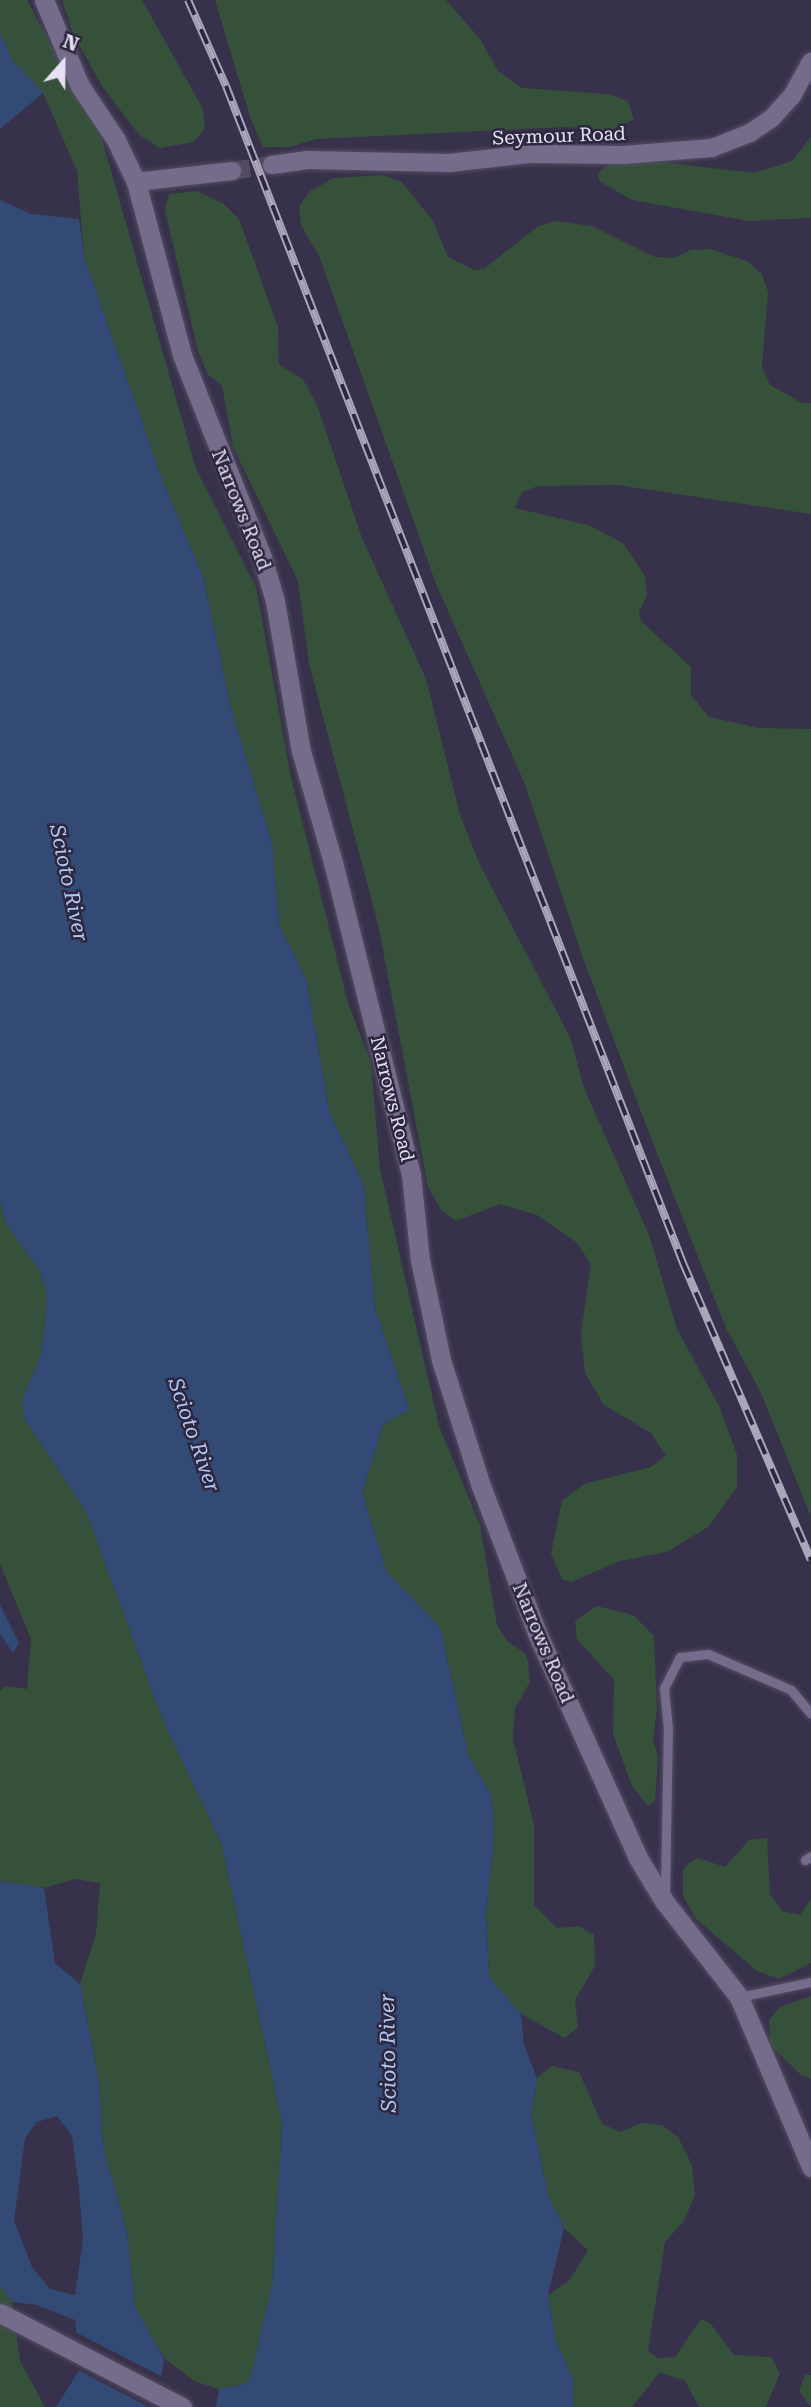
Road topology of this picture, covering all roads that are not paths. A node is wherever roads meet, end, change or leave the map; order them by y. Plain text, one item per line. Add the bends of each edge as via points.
1 (44, 0) edge
2 (811, 62) edge
3 (272, 165) tunnel mouth
4 (232, 171) tunnel mouth
5 (135, 182) junction
6 (811, 1714) edge
7 (664, 1901) junction
8 (811, 1982) edge
9 (739, 1997) junction
10 (811, 2166) edge
11 (0, 2313) edge
12 (182, 2407) edge

1 - 5 street, Narrows Road via 80,86 116,140
2 - 3 street, Seymour Road via 792,96 772,118 750,133 712,148 449,163 308,160
4 - 5 street
5 - 7 street, Narrows Road via 182,355 250,524 275,601 301,751 411,1175 420,1261 441,1360 481,1486 537,1633 638,1858
6 - 7 lane via 791,1690 732,1664 708,1654 680,1657 664,1688 668,1729
7 - 9 street, Narrows Road
8 - 9 lane
9 - 10 street, Narrows Road
11 - 12 street

